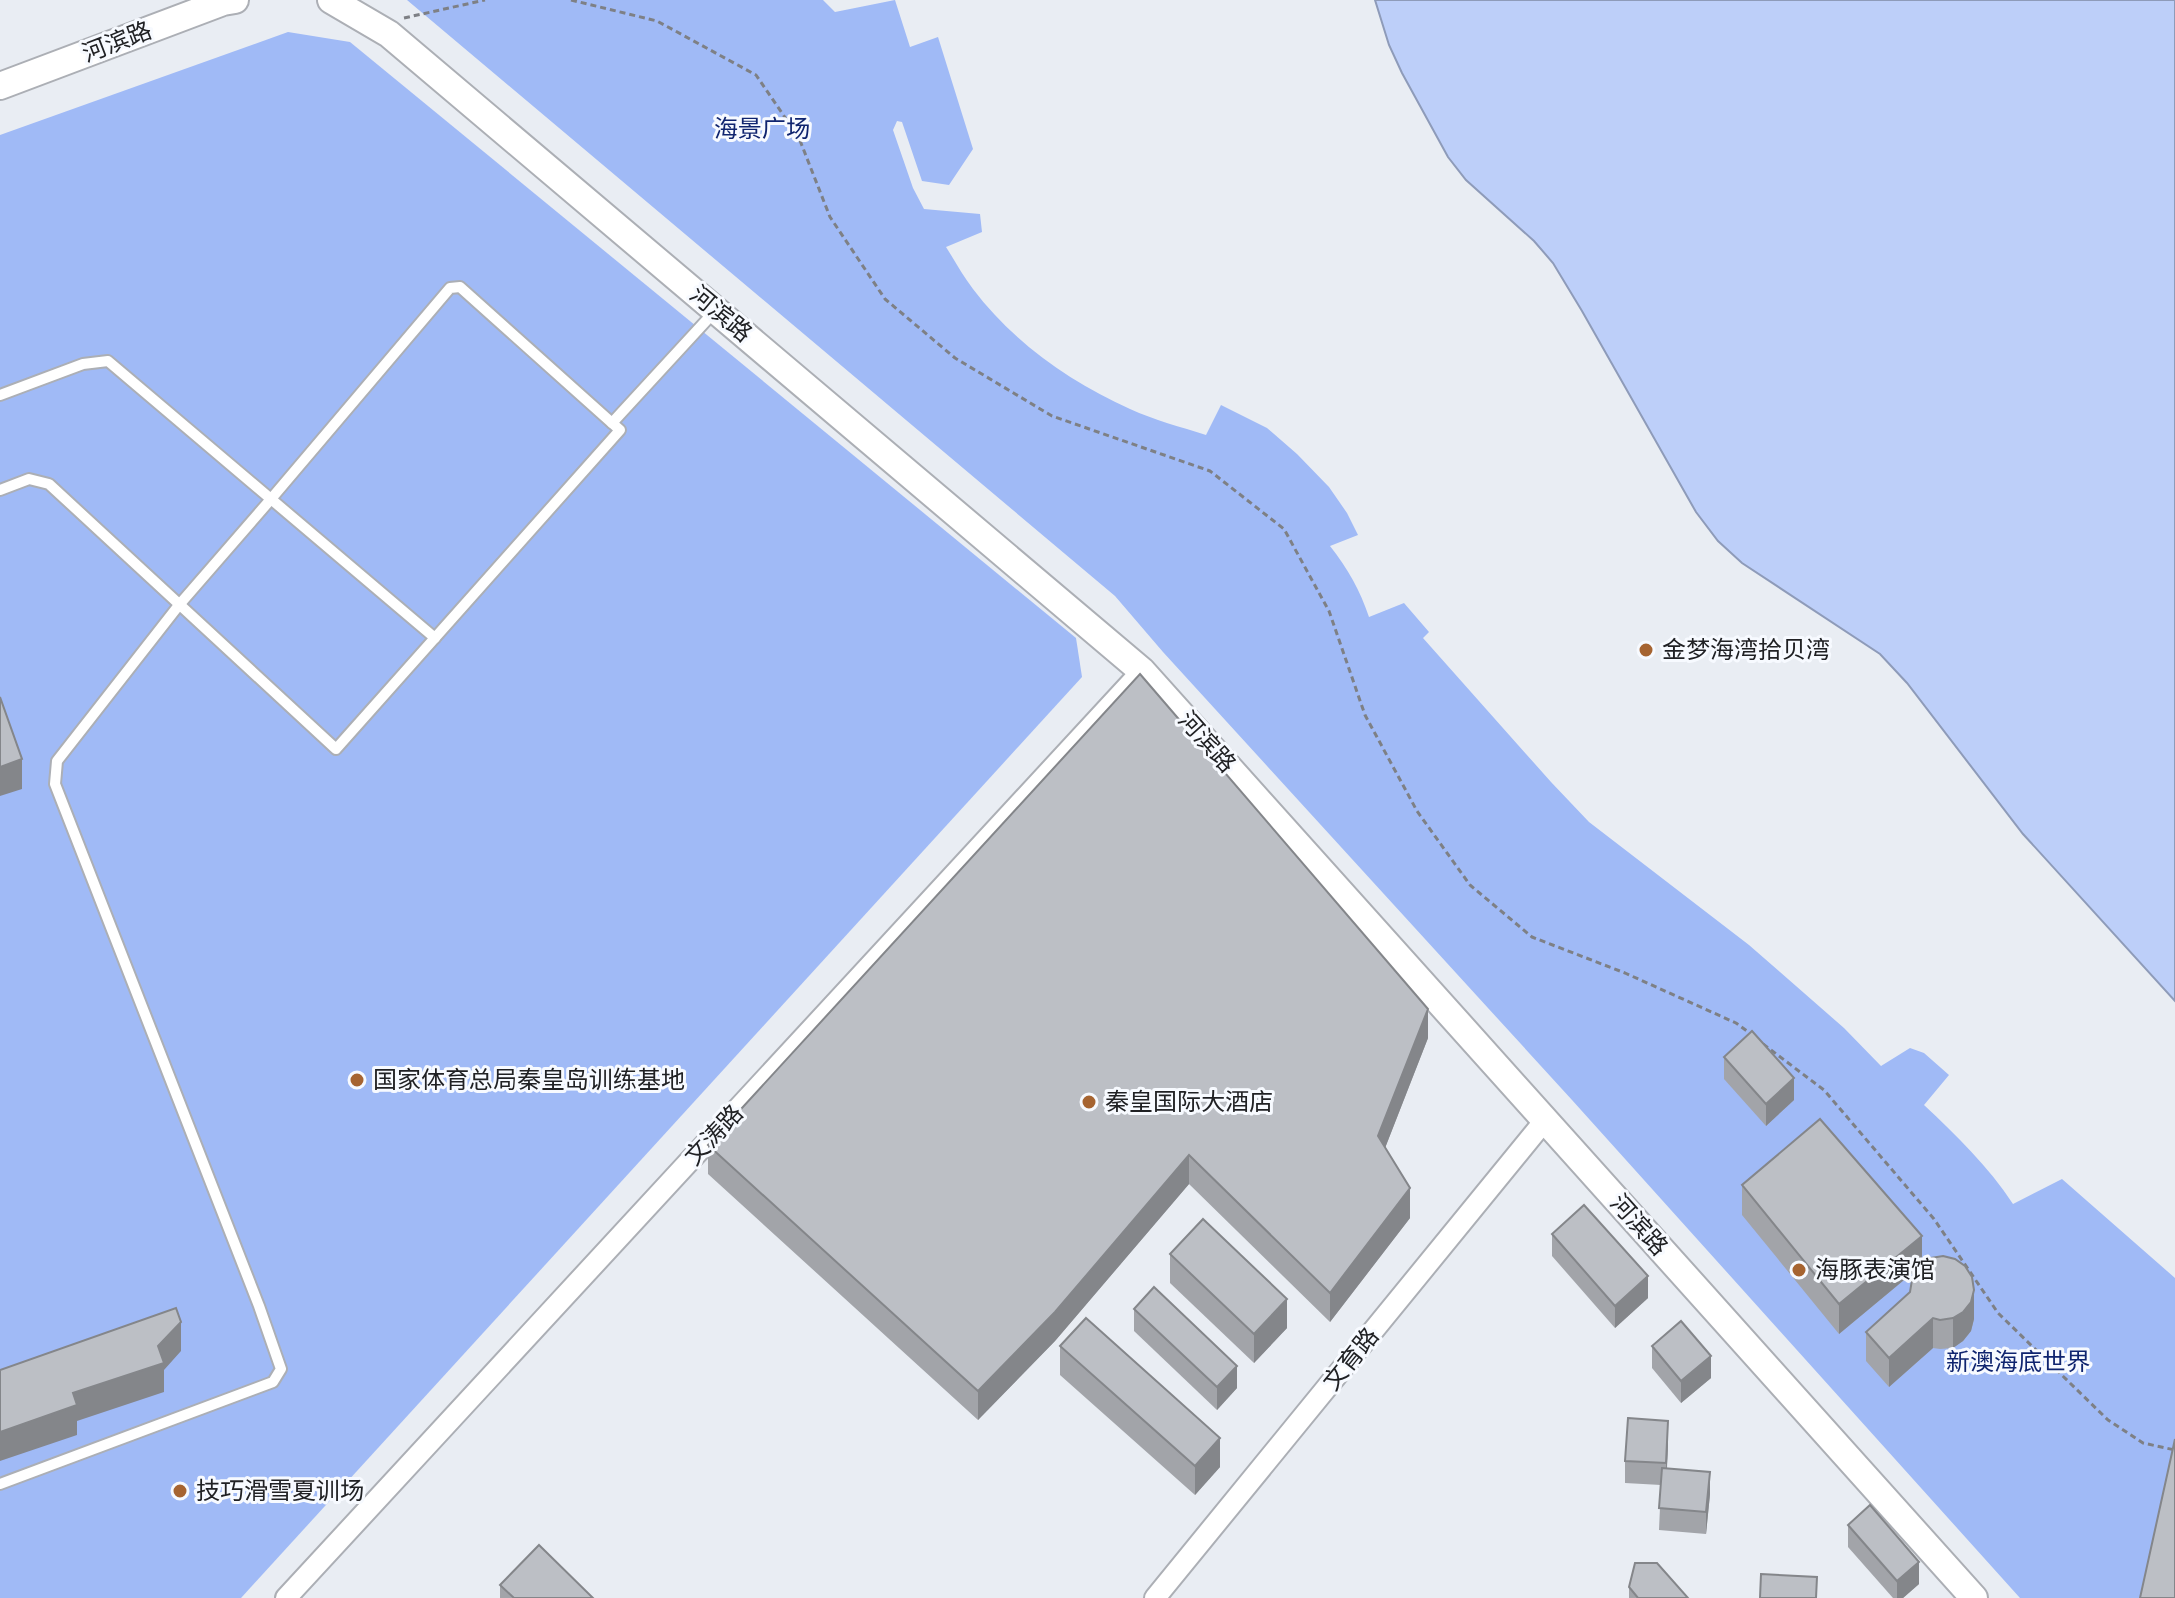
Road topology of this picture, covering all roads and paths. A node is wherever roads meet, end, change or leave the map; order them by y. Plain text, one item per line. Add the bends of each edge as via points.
1 (235, 0) edge
2 (331, 0) edge
3 (485, 0) edge
4 (571, 0) edge
5 (373, 24) junction
6 (0, 86) edge
7 (716, 310) junction
8 (0, 395) edge
9 (612, 423) junction
10 (0, 490) edge
11 (271, 499) junction
12 (179, 605) junction
13 (435, 638) junction
14 (1142, 671) junction
15 (1546, 1119) junction
16 (2175, 1450) edge
17 (0, 1484) edge
18 (286, 1598) edge
19 (1155, 1598) edge
20 (1974, 1598) edge

1 - 6 street, 河滨路
2 - 5 street, 河滨路
3 - 5 path
4 - 16 path via 657,21 756,75 799,138 830,217 885,299 955,358 1052,416 1210,471 1284,529 1329,611 1365,715 1417,811 1470,885 1532,937 1736,1023 1824,1090 1934,1219 1998,1313 2108,1420 2143,1443
5 - 7 street, 河滨路
7 - 9 lane
7 - 14 street, 河滨路
8 - 11 lane via 83,364 108,361
9 - 11 lane via 460,287 450,288
9 - 13 lane via 620,430
10 - 12 lane via 29,479 49,484
11 - 12 lane
11 - 13 lane
12 - 13 lane via 336,749
12 - 17 lane via 57,761 55,784 281,1369 273,1382
14 - 15 street, 河滨路
14 - 18 street, 文涛路
15 - 19 street, 文育路
15 - 20 street, 河滨路

